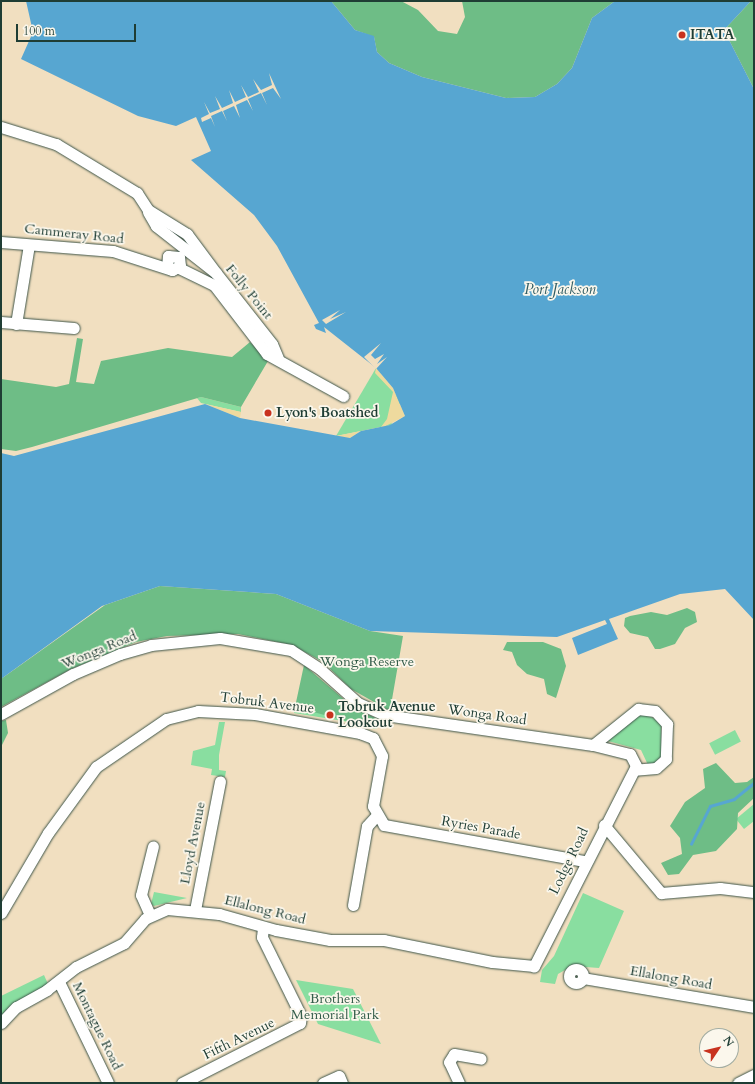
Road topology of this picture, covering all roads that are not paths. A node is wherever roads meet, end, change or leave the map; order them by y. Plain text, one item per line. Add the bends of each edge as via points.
1 (1, 127) edge
2 (148, 210) junction
3 (1, 242) edge
4 (29, 245) junction
5 (178, 258) junction
6 (216, 273) junction
7 (1, 322) edge
8 (16, 324) junction
9 (74, 328) dead end
10 (273, 356) junction
11 (343, 396) dead end
12 (1, 714) edge
13 (593, 745) junction
14 (635, 770) junction
15 (220, 782) dead end
16 (376, 816) junction
17 (604, 825) junction
18 (153, 846) dead end
19 (585, 861) junction
20 (754, 892) edge
21 (353, 905) dead end
22 (196, 910) junction
23 (1, 913) edge
24 (150, 916) junction
25 (263, 927) junction
26 (534, 966) joint
27 (583, 978) dead end
28 (59, 982) junction
29 (754, 1007) edge
30 (1, 1023) edge
31 (481, 1059) dead end
32 (754, 1075) edge
33 (341, 1079) edge
34 (108, 1083) edge
35 (182, 1083) edge
36 (323, 1083) edge
37 (459, 1083) edge
38 (738, 1083) edge

1 - 2 street via 56,144 137,193
2 - 5 street via 148,217 170,237
2 - 6 street via 187,234
3 - 4 street, Cammeray Road
4 - 5 street, Cammeray Road via 113,251 142,259
4 - 8 street
5 - 6 street, Folly Point
5 - 10 street, Folly Point via 214,285
6 - 10 street, Folly Point via 272,344
7 - 8 street
8 - 9 street
10 - 11 street, Folly Point
12 - 13 street, Wonga Road via 73,674 120,654 151,645 220,638 290,650 320,669 358,703 385,715
13 - 14 street, Wonga Road via 622,751 635,760
13 - 14 street via 638,709 655,711 668,724 666,759 656,768
14 - 17 street, Lodge Road
15 - 22 street, Lloyd Avenue
16 - 19 street, Ryries Parade via 392,828
16 - 21 street via 367,826
16 - 23 street, Tobruk Avenue via 373,806 382,756 378,745 367,735 234,712 174,715 96,767 48,833
17 - 19 street, Lodge Road
17 - 20 street via 661,893 720,888
18 - 24 street via 142,895
19 - 26 street, Lodge Road via 544,952
22 - 24 street, Ellalong Road via 167,909
22 - 25 street, Ellalong Road via 237,917
24 - 28 street, Ellalong Road via 124,943 76,967
25 - 26 street, Ellalong Road via 330,940 384,940 492,962
25 - 35 street, Fifth Avenue via 262,937 301,1016 300,1023
27 - 29 street, Ellalong Road
28 - 30 street, Ellalong Road via 16,1007
28 - 34 street, Montague Road
31 - 37 street via 454,1054 449,1062
32 - 38 street
33 - 36 street

